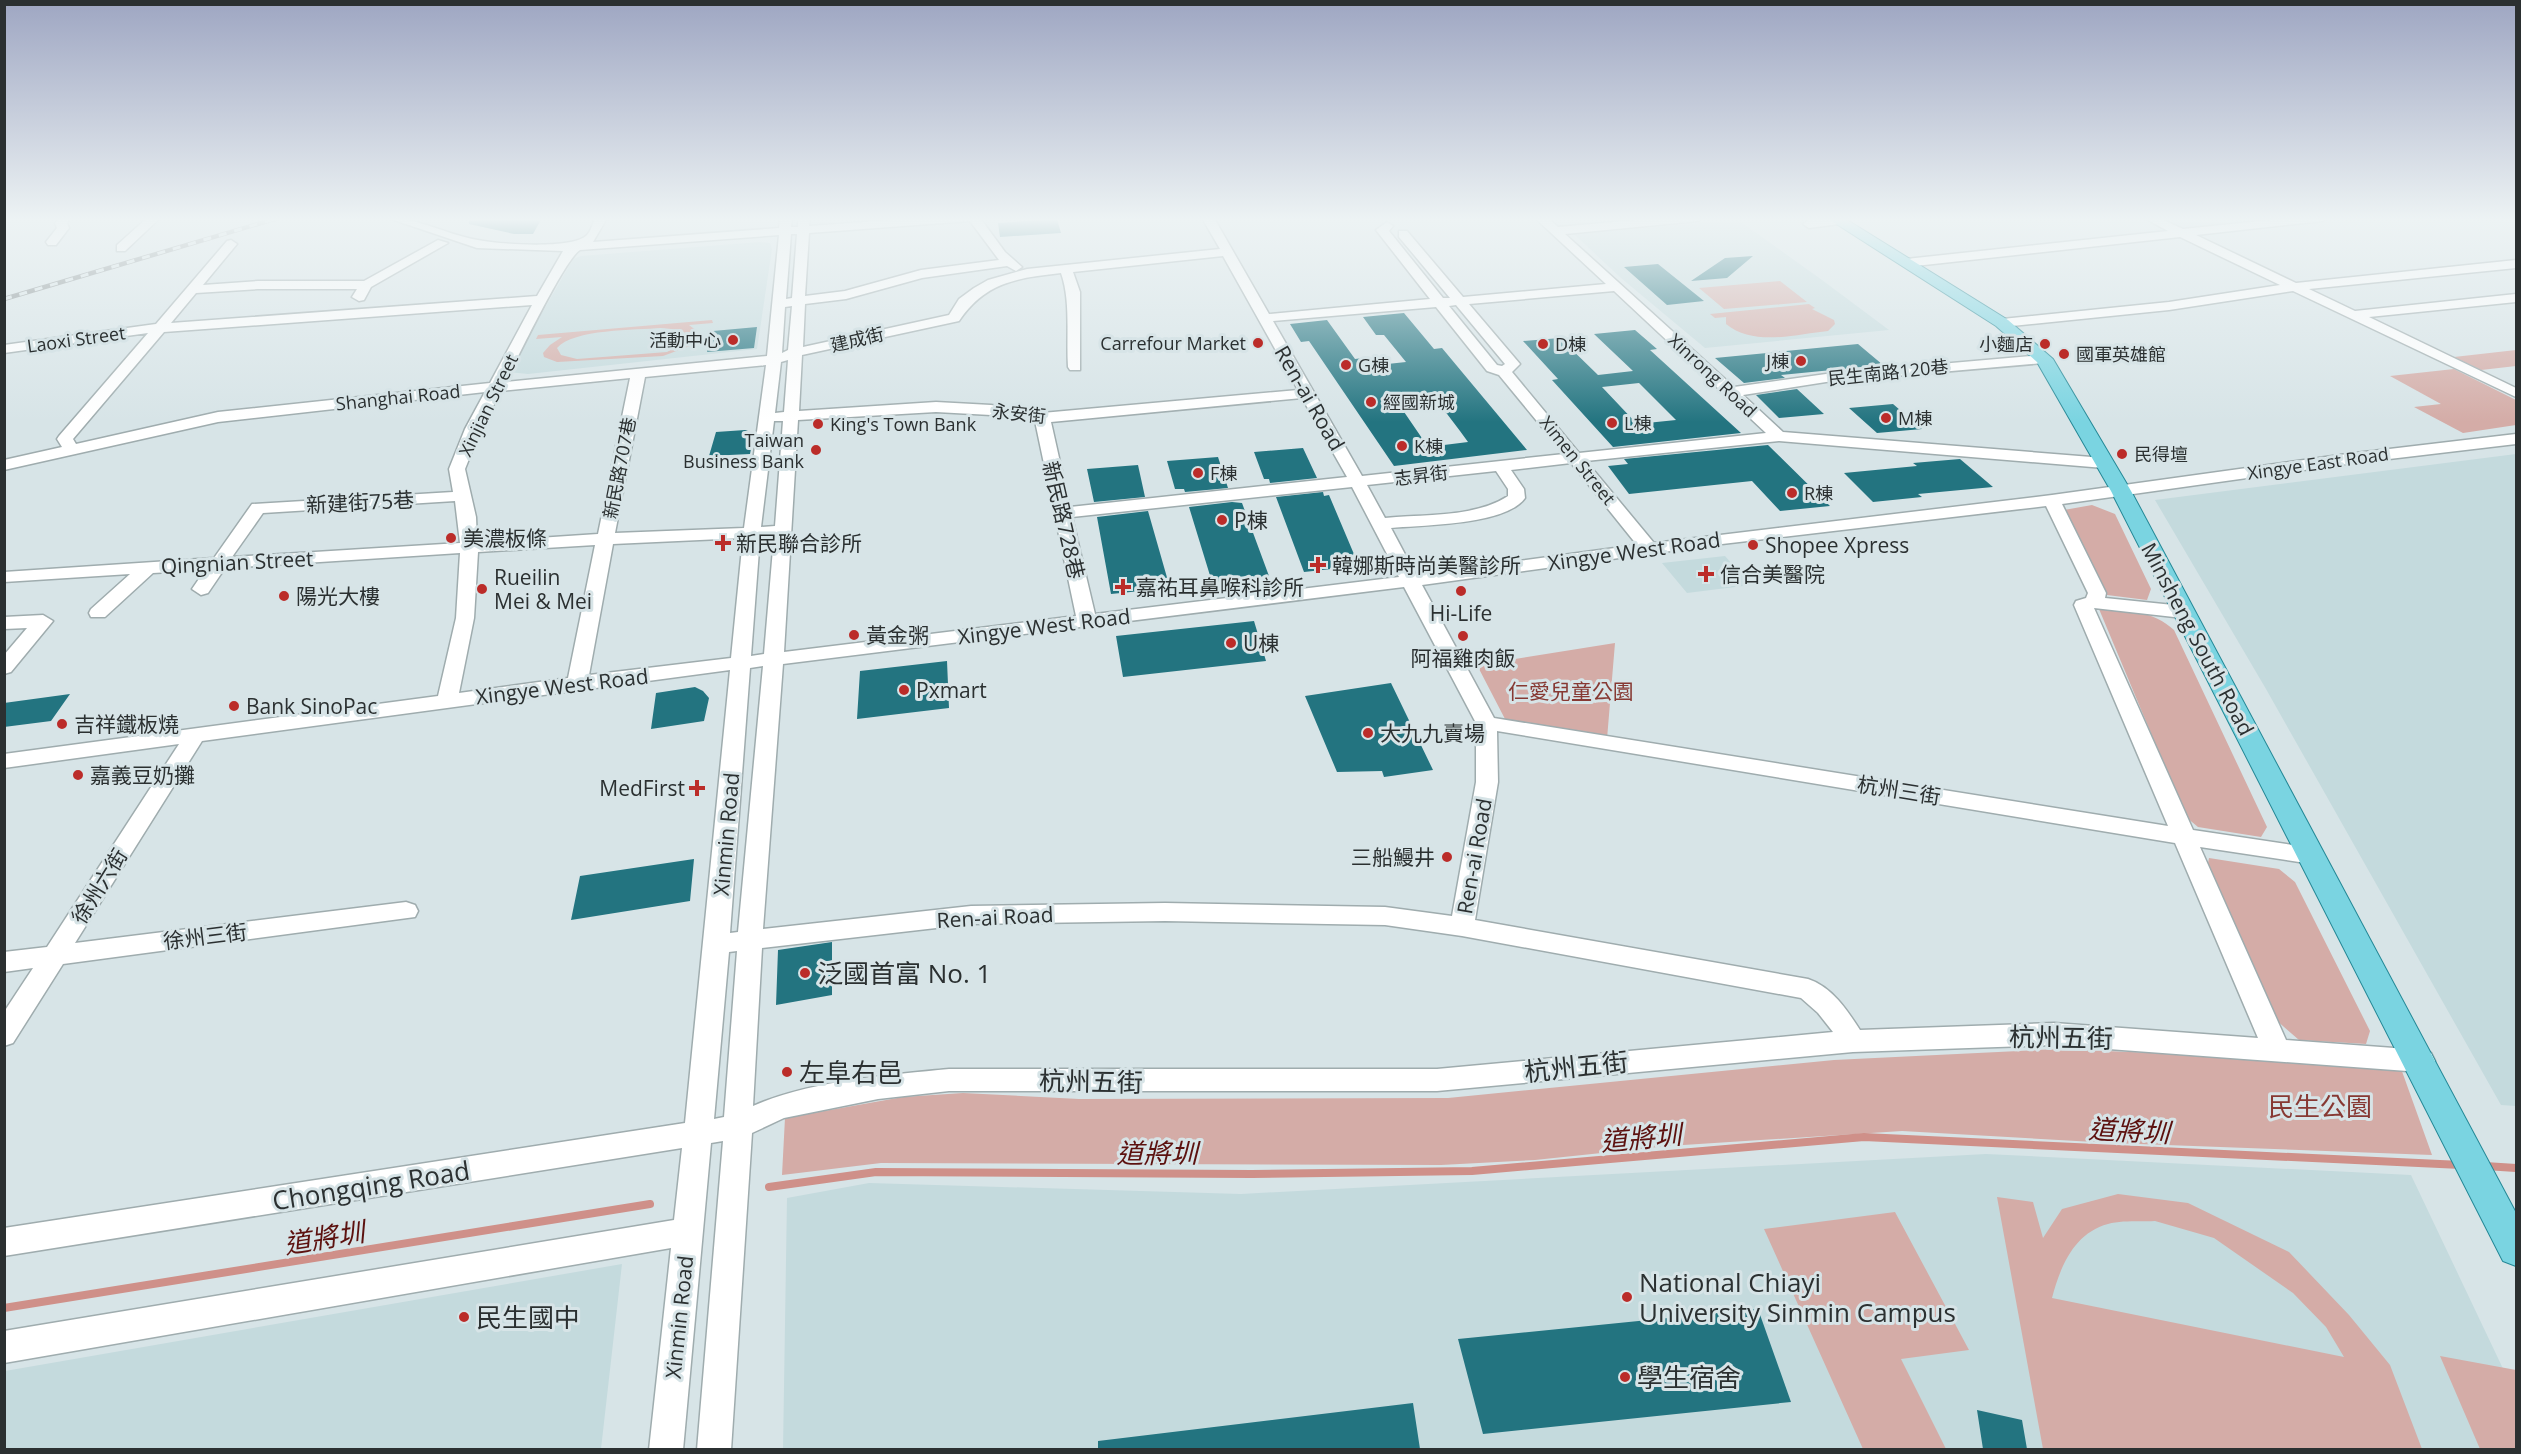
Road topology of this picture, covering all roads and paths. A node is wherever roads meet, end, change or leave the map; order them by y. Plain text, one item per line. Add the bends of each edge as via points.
1 (366, 285) edge
2 (194, 286) edge
3 (246, 286) edge
4 (550, 286) edge
5 (789, 286) edge
6 (879, 286) edge
7 (988, 286) edge
8 (1072, 286) edge
9 (1246, 286) edge
10 (1427, 286) edge
11 (1447, 286) edge
12 (1943, 286) edge
13 (2305, 286) edge
14 (1615, 287) joint
15 (2294, 287) junction
16 (190, 290) junction
17 (2517, 298) edge
18 (542, 300) junction
19 (1459, 300) junction
20 (1440, 302) junction
21 (788, 303) junction
22 (349, 313) junction
23 (2354, 315) junction
24 (1264, 318) junction
25 (2002, 323) junction
26 (157, 328) junction
27 (4, 349) edge
28 (794, 353) junction
29 (2044, 359) junction
30 (774, 360) junction
31 (1075, 367) dead end
32 (1504, 372) junction
33 (638, 374) junction
34 (494, 388) junction
35 (1732, 392) junction
36 (1309, 393) junction
37 (2517, 393) edge
38 (790, 416) junction
39 (765, 418) junction
40 (1042, 418) junction
41 (1779, 436) junction
42 (2517, 439) edge
43 (71, 449) junction
44 (1576, 459) junction
45 (2104, 463) junction
46 (4, 465) edge
47 (1500, 466) junction
48 (1358, 483) junction
49 (2121, 491) junction
50 (463, 496) junction
51 (2052, 500) junction
52 (1062, 513) junction
53 (1378, 524) junction
54 (783, 531) junction
55 (752, 533) junction
56 (605, 538) junction
57 (469, 549) junction
58 (1650, 549) junction
59 (221, 562) junction
60 (148, 567) junction
61 (4, 577) edge
62 (1411, 581) junction
63 (201, 589) dead end
64 (2094, 602) junction
65 (2183, 612) junction
66 (98, 613) dead end
67 (1087, 621) junction
68 (4, 623) edge
69 (772, 660) junction
70 (741, 663) junction
71 (4, 668) edge
72 (578, 683) junction
73 (447, 700) junction
74 (1486, 723) junction
75 (194, 737) junction
76 (4, 761) edge
77 (2184, 839) junction
78 (2312, 856) junction
79 (406, 911) dead end
80 (1462, 927) junction
81 (750, 939) junction
82 (717, 944) junction
83 (56, 954) junction
84 (4, 962) edge
85 (4, 1035) edge
86 (1853, 1041) junction
87 (2277, 1050) junction
88 (2421, 1061) junction
89 (737, 1127) junction
90 (697, 1134) junction
91 (688, 1231) junction
92 (4, 1242) edge
93 (2517, 1249) edge
94 (4, 1347) edge
95 (666, 1449) edge
96 (714, 1449) edge

1 - 22 street
2 - 16 street
3 - 16 street
4 - 18 street, Xinjian Street
5 - 21 street, Xinmin Road
6 - 21 street
7 - 28 street, 建成街 via 964,302 954,318
8 - 31 street
9 - 24 street, Ren-ai Road
10 - 20 street, Ximen Street
11 - 19 street, Ximen Street
12 - 25 main road, Minsheng South Road
13 - 15 street
14 - 19 street
14 - 35 street, Xinrong Road
15 - 23 street
15 - 25 street via 2160,308
16 - 26 street
17 - 23 street
18 - 22 street, Laoxi Street
18 - 34 street, Xinjian Street
19 - 20 street
19 - 32 street, Ximen Street via 1513,364
20 - 24 street
20 - 32 street, Ximen Street via 1492,368
21 - 28 street, Xinmin Road
21 - 30 street, Xinmin Road
22 - 26 street, Laoxi Street
23 - 37 street
24 - 36 street, Ren-ai Road
25 - 29 main road, Minsheng South Road
26 - 27 street, Laoxi Street
26 - 43 street via 65,439
28 - 30 street, Shanghai Road
28 - 38 street, Xinmin Road
29 - 35 street, 民生南路120巷 via 1826,378
29 - 45 main road, Minsheng South Road
30 - 33 street, Shanghai Road
30 - 39 street, Xinmin Road
32 - 44 street, Ximen Street
33 - 34 street, Shanghai Road
33 - 56 street, 新民路707巷
34 - 43 street, Shanghai Road via 218,417
34 - 50 street, Xinjian Street via 457,469
35 - 41 street, Xinrong Road
36 - 40 street, 永安街
36 - 48 street, Ren-ai Road
38 - 39 street, 永安街
38 - 40 street, 永安街 via 936,407
38 - 54 street, Xinmin Road
39 - 55 street, Xinmin Road
40 - 52 street, 新民路728巷
41 - 44 street, 志昇街
41 - 45 street, 志昇街
42 - 49 street, Xingye East Road
43 - 46 street, Shanghai Road
44 - 47 street, 志昇街
44 - 58 street, Ximen Street
45 - 49 main road, Minsheng South Road
47 - 48 street, 志昇街
47 - 53 street via 1516,489 1517,498 1509,505 1482,513
48 - 52 street, 志昇街
48 - 53 street, Ren-ai Road
49 - 51 street, Xingye West Road
49 - 65 main road, Minsheng South Road
50 - 57 street, Xinjian Street
50 - 59 street, 新建街75巷 via 258,508
51 - 58 street, Xingye West Road
51 - 64 street via 2097,593
52 - 67 street, 新民路728巷
53 - 62 street, Ren-ai Road
54 - 55 street, 新民路707巷
54 - 69 street, Xinmin Road
55 - 56 street, 新民路707巷
55 - 70 street, Xinmin Road
56 - 57 street, 新民路707巷
56 - 72 street, 新民路707巷
57 - 59 street, Qingnian Street
57 - 73 street, Xinjian Street via 465,618
58 - 62 street, Xingye West Road
59 - 60 street, Qingnian Street
59 - 63 street
60 - 61 street, Qingnian Street
60 - 66 street
62 - 67 street, Xingye West Road
62 - 74 street, Ren-ai Road
64 - 65 street
64 - 77 street via 2083,605
65 - 78 main road, Minsheng South Road
67 - 69 street, Xingye West Road
68 - 71 street via 43,621
69 - 70 street, Xingye West Road
69 - 81 street, Xinmin Road
70 - 72 street, Xingye West Road
70 - 82 street, Xinmin Road
72 - 73 street, Xingye West Road
73 - 75 street, Xingye West Road
74 - 77 street, 杭州三街
74 - 80 street, Ren-ai Road via 1487,782
75 - 76 street, Xingye West Road
75 - 83 street, 徐州六街
77 - 78 street, 杭州三街
77 - 87 street
78 - 88 main road, Minsheng South Road
79 - 83 street, 徐州三街
80 - 81 street, Ren-ai Road via 1373,916 1165,912 970,915
80 - 86 street via 1808,989 1834,1012
81 - 82 street, Ren-ai Road
81 - 89 street, Xinmin Road
82 - 90 street, Xinmin Road
83 - 84 street, 徐州三街
83 - 85 street, 徐州六街
86 - 87 street, 杭州五街 via 2054,1034
86 - 89 street, 杭州五街 via 1437,1080 949,1080 878,1088 790,1105
87 - 88 street, 杭州五街
88 - 93 main road, Minsheng South Road
89 - 90 street, Chongqing Road
89 - 96 street, Xinmin Road
90 - 91 street, Xinmin Road
90 - 92 street, Chongqing Road
91 - 94 street
91 - 95 street, Xinmin Road

